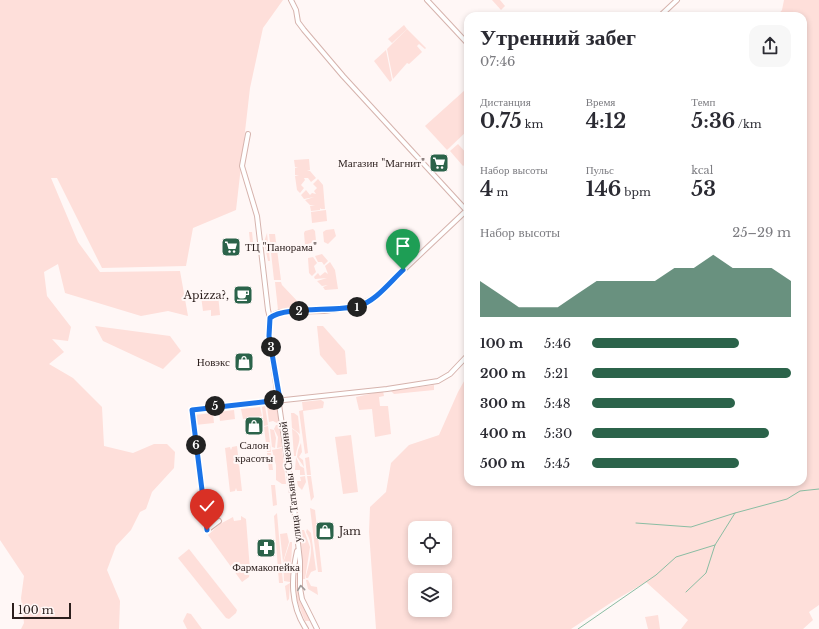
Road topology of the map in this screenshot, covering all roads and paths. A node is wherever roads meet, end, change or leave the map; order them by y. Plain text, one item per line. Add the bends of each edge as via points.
1 (290, 0) edge
2 (427, 0) edge
3 (677, 0) edge
4 (664, 12) edge
5 (464, 40) edge
6 (248, 134) dead end
7 (464, 207) edge
8 (464, 213) edge
9 (270, 318) junction
10 (464, 359) edge
11 (280, 400) junction
12 (207, 519) dead end
13 (298, 549) junction
14 (306, 629) edge
15 (318, 629) edge

1 - 7 street via 296,10 298,22 304,30
2 - 5 street
3 - 4 street
6 - 9 street, улица Татьяны Снежиной via 242,166 257,216
8 - 9 street via 376,296 364,304 324,311 280,312
9 - 11 street, улица Татьяны Снежиной via 269,336
10 - 11 street via 450,374 438,381
11 - 12 street via 192,410
11 - 13 street, улица Татьяны Снежиной
13 - 14 street, улица Татьяны Снежиной via 293,596
15 -> 13 street, улица Татьяны Снежиной via 302,599

